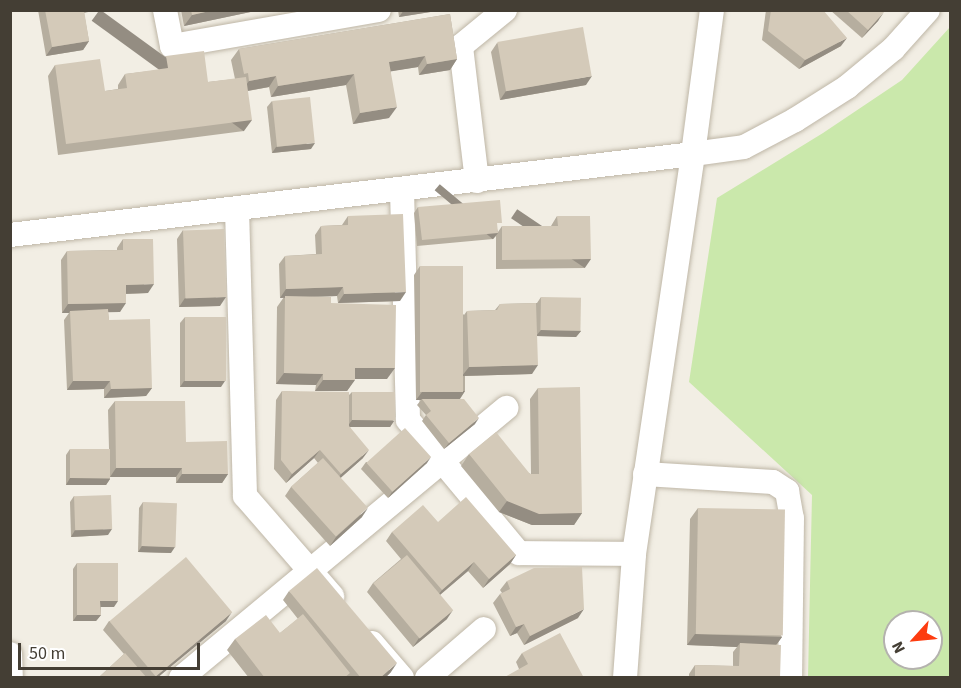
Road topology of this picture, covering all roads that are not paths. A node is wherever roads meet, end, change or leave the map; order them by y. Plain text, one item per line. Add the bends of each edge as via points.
1 (165, 10) edge
2 (380, 10) edge
3 (506, 10) edge
4 (712, 10) edge
5 (928, 10) edge
6 (693, 154) junction
7 (477, 181) junction
8 (402, 190) junction
9 (237, 209) junction
10 (10, 235) edge
11 (507, 408) dead end
12 (441, 461) junction
13 (645, 474) junction
14 (634, 554) junction
15 (310, 571) junction
16 (484, 629) dead end
17 (10, 654) edge
18 (11, 678) edge
19 (181, 678) edge
20 (402, 678) edge
21 (426, 678) edge
22 (625, 678) edge
23 (790, 678) edge

1 - 2 street via 172,46
3 - 7 street via 461,46
4 - 6 street
5 - 6 street via 893,49 847,87 795,120 744,147
6 - 7 street
6 - 13 street
7 - 8 street
8 - 9 street
8 - 12 street via 408,420
9 - 10 street
9 - 15 street via 245,496
11 - 12 street
12 - 14 street via 519,553
12 - 15 street
13 - 14 street
13 - 23 street via 773,482 787,491 792,518
14 - 22 street
15 - 19 street
15 - 20 street
16 - 21 street
17 - 18 street

